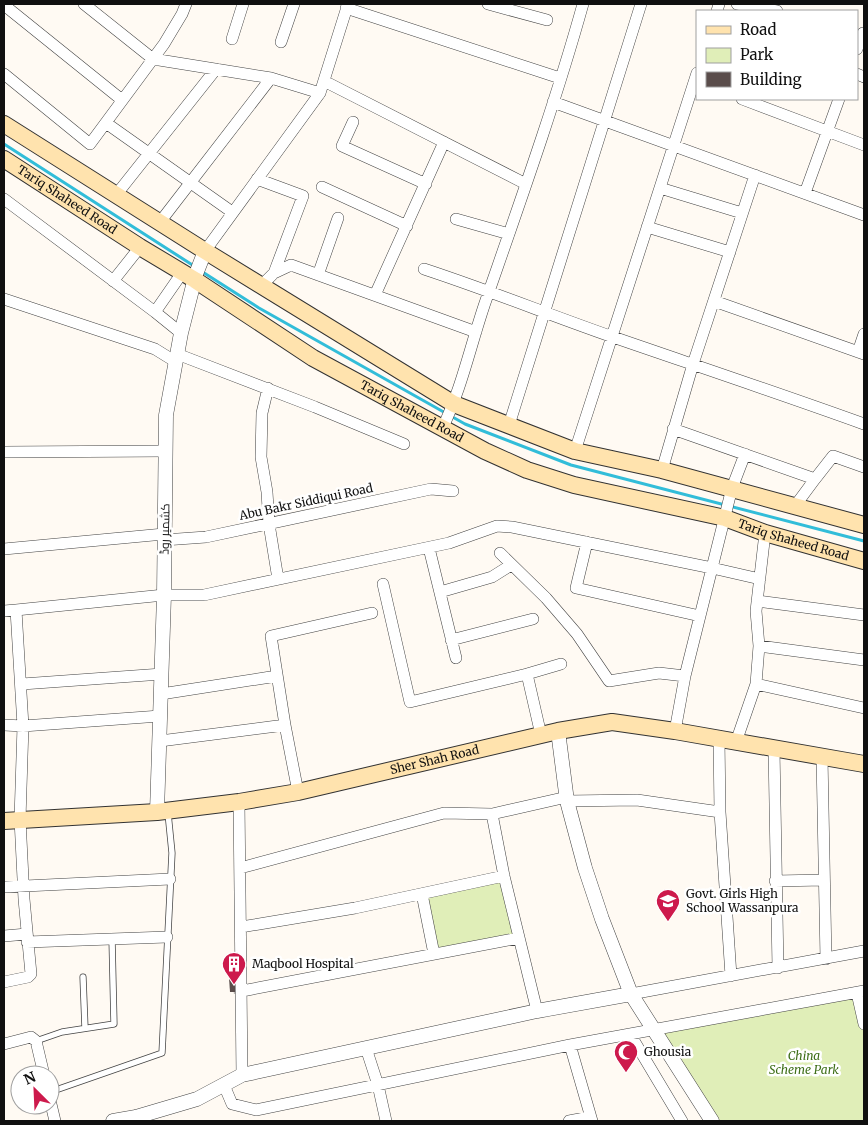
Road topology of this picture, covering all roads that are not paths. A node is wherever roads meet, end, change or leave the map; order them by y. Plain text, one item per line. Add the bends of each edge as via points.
1 (84, 4) edge
2 (186, 4) edge
3 (243, 4) edge
4 (294, 4) edge
5 (488, 4) edge
6 (583, 4) edge
7 (641, 4) edge
8 (737, 4) edge
9 (4, 5) edge
10 (347, 6) edge
11 (771, 10) edge
12 (547, 20) dead end
13 (861, 32) edge
14 (232, 39) dead end
15 (281, 42) dead end
16 (858, 45) edge
17 (152, 59) junction
18 (216, 68) junction
19 (4, 74) edge
20 (271, 78) junction
21 (560, 78) junction
22 (696, 78) edge
23 (324, 81) junction
24 (320, 93) junction
25 (122, 100) junction
26 (745, 100) edge
27 (839, 100) edge
28 (553, 102) junction
29 (604, 121) junction
30 (353, 122) dead end
31 (106, 123) junction
32 (4, 124) edge
33 (827, 131) junction
34 (444, 142) junction
35 (674, 145) junction
36 (864, 145) edge
37 (149, 154) junction
38 (4, 159) edge
39 (755, 175) junction
40 (257, 178) junction
41 (190, 183) junction
42 (426, 184) junction
43 (526, 184) junction
44 (322, 187) dead end
45 (660, 188) junction
46 (805, 193) junction
47 (116, 195) junction
48 (4, 199) edge
49 (232, 212) junction
50 (742, 213) junction
51 (864, 215) edge
52 (338, 218) dead end
53 (456, 219) dead end
54 (160, 222) junction
55 (406, 226) junction
56 (647, 227) junction
57 (509, 234) junction
58 (140, 247) junction
59 (205, 251) junction
60 (730, 252) junction
61 (424, 269) dead end
62 (274, 272) junction
63 (318, 274) junction
64 (191, 276) junction
65 (112, 281) junction
66 (262, 285) junction
67 (490, 291) junction
68 (375, 295) junction
69 (4, 299) edge
70 (714, 301) junction
71 (544, 311) junction
72 (155, 312) junction
73 (476, 332) junction
74 (181, 333) junction
75 (864, 334) edge
76 (612, 336) junction
77 (861, 353) edge
78 (177, 358) junction
79 (693, 364) junction
80 (268, 388) junction
81 (448, 417) junction
82 (864, 424) edge
83 (509, 425) junction
84 (673, 429) junction
85 (404, 444) dead end
86 (166, 451) junction
87 (575, 451) junction
88 (4, 452) edge
89 (745, 454) junction
90 (864, 467) edge
91 (662, 470) junction
92 (815, 479) junction
93 (731, 490) junction
94 (453, 491) dead end
95 (795, 506) junction
96 (725, 516) junction
97 (269, 524) junction
98 (864, 525) edge
99 (765, 533) junction
100 (164, 537) junction
101 (587, 542) junction
102 (429, 548) junction
103 (4, 549) edge
104 (500, 553) dead end
105 (864, 561) edge
106 (511, 565) junction
107 (712, 568) junction
108 (278, 579) junction
109 (760, 579) junction
110 (383, 584) dead end
111 (440, 592) junction
112 (164, 595) junction
113 (757, 601) junction
114 (16, 610) junction
115 (4, 611) edge
116 (372, 614) dead end
117 (864, 615) edge
118 (700, 616) junction
119 (533, 619) dead end
120 (451, 640) junction
121 (759, 646) junction
122 (456, 658) dead end
123 (864, 660) edge
124 (561, 664) dead end
125 (162, 674) junction
126 (527, 674) junction
127 (277, 676) junction
128 (685, 676) junction
129 (22, 684) junction
130 (756, 684) junction
131 (161, 694) junction
132 (864, 708) edge
133 (160, 716) junction
134 (4, 725) edge
135 (285, 725) junction
136 (23, 726) junction
137 (558, 731) junction
138 (675, 731) junction
139 (541, 735) junction
140 (718, 739) junction
141 (160, 741) junction
142 (736, 742) junction
143 (774, 748) junction
144 (822, 757) junction
145 (864, 764) edge
146 (298, 792) junction
147 (567, 799) junction
148 (239, 802) junction
149 (162, 811) junction
150 (720, 812) junction
151 (492, 814) junction
152 (12, 820) edge
153 (240, 868) junction
154 (504, 876) junction
155 (170, 879) junction
156 (824, 880) junction
157 (775, 881) junction
158 (23, 885) junction
159 (4, 887) edge
160 (422, 894) junction
161 (241, 927) junction
162 (4, 936) edge
163 (27, 938) junction
164 (167, 938) junction
165 (519, 938) junction
166 (112, 939) junction
167 (864, 951) edge
168 (434, 954) junction
169 (826, 958) junction
170 (778, 968) junction
171 (731, 976) junction
172 (83, 977) dead end
173 (4, 982) edge
174 (242, 991) junction
175 (861, 992) edge
176 (631, 994) junction
177 (537, 1011) junction
178 (864, 1024) edge
179 (85, 1028) junction
180 (654, 1029) junction
181 (630, 1034) junction
182 (36, 1041) junction
183 (4, 1044) edge
184 (570, 1045) junction
185 (366, 1048) junction
186 (42, 1065) edge
187 (242, 1075) junction
188 (224, 1085) junction
189 (378, 1085) junction
190 (60, 1089) edge
191 (591, 1119) edge
192 (113, 1121) edge
193 (386, 1121) edge
194 (569, 1121) edge
195 (682, 1121) edge
196 (712, 1121) edge

1 - 17 street
2 - 17 street
3 - 14 street
4 - 15 street
5 - 12 street
6 - 21 street
7 - 29 street
8 - 11 street
9 - 25 street
10 - 21 street
10 - 23 street
13 - 16 street
17 - 18 street
17 - 25 street
18 - 20 street
18 - 37 street
19 - 31 street via 90,144
20 - 24 street
20 - 41 street
21 - 28 street
22 - 35 street
23 - 24 street
23 - 34 street
24 - 40 street
25 - 31 street
26 - 33 street
27 - 33 street
28 - 29 street
28 - 43 street
29 - 35 street
29 - 71 street
30 - 42 street via 342,146
31 - 37 street
32 - 47 main road, Tariq Shaheed Road
33 - 36 street
33 - 46 street
34 - 42 street
34 - 43 street
35 - 39 street
35 - 45 street
37 - 41 street
37 - 47 street
38 - 58 main road, Tariq Shaheed Road
39 - 46 street
39 - 50 street
40 - 49 street
40 - 62 street via 303,196
41 - 49 street
41 - 54 street
42 - 55 street
43 - 57 street
44 - 55 street
45 - 50 street
45 - 56 street
46 - 51 street
47 - 54 main road, Tariq Shaheed Road
48 - 65 street
49 - 59 street
50 - 60 street
52 - 63 street
53 - 57 street
54 - 59 main road, Tariq Shaheed Road
55 - 68 street
56 - 60 street
56 - 76 street
57 - 67 street
58 - 64 main road, Tariq Shaheed Road
58 - 65 street
59 - 64 street, کشمیر روڈ
59 - 66 main road, Tariq Shaheed Road
60 - 70 street
61 - 67 street
62 - 63 street via 291,265
62 - 66 street
63 - 68 street
64 - 72 street
64 - 74 street, کشمیر روڈ
64 - 81 main road, Tariq Shaheed Road via 313,358
65 - 72 street
66 - 81 main road, Tariq Shaheed Road
67 - 71 street
67 - 73 street
68 - 73 street
69 - 78 street
70 - 77 street
70 - 79 street
71 - 76 street
71 - 83 street
72 - 74 street
73 - 81 street
74 - 78 street, کشمیر روڈ
75 - 77 street
76 - 79 street
76 - 87 street
78 - 80 street
78 - 86 street, کشمیر روڈ via 166,416
79 - 82 street
79 - 84 street
80 - 85 street
80 - 97 street via 262,413 261,456
81 - 83 main road, Tariq Shaheed Road
81 - 96 main road, Tariq Shaheed Road via 527,470 574,485
83 - 87 main road, Tariq Shaheed Road
84 - 89 street
84 - 91 street
86 - 88 street
86 - 100 street, کشمیر روڈ
87 - 91 main road, Tariq Shaheed Road
89 - 92 street
89 - 93 street
90 - 92 street via 833,456
91 - 93 main road, Tariq Shaheed Road
92 - 95 street
93 - 95 main road, Tariq Shaheed Road
93 - 96 street
94 - 97 street, Abu Bakr Siddiqui Road via 431,489
95 - 98 main road, Tariq Shaheed Road
96 - 99 main road, Tariq Shaheed Road
96 - 107 street
97 - 100 street, Abu Bakr Siddiqui Road via 206,537
97 - 108 street
99 - 105 main road, Tariq Shaheed Road
99 - 109 street
100 - 103 street, Abu Bakr Siddiqui Road
100 - 112 street, کشمیر روڈ
101 - 102 street via 497,526
101 - 107 street
101 - 118 street via 576,588
102 - 108 street
102 - 111 street
104 - 106 street
106 - 111 street via 492,577
106 - 128 street via 577,634 609,681 660,673
107 - 109 street
107 - 118 street
108 - 112 street via 204,595
109 - 113 street
110 - 126 street via 410,702
111 - 120 street
112 - 114 street
112 - 125 street, کشمیر روڈ
113 - 117 street
113 - 121 street
114 - 115 street
114 - 129 street
116 - 127 street via 271,636
118 - 128 street
119 - 120 street
120 - 122 street
121 - 123 street
121 - 130 street
124 - 126 street
125 - 129 street
125 - 131 street, کشمیر روڈ
126 - 139 street
127 - 131 street
127 - 135 street
128 - 138 street
129 - 136 street
130 - 132 street
130 - 142 street
131 - 133 street, کشمیر روڈ
133 - 136 street
133 - 141 street, کشمیر روڈ
134 - 136 street
135 - 141 street
135 - 146 street
136 - 152 street
137 - 138 main road, Sher Shah Road via 612,722
137 - 139 main road, Sher Shah Road
137 - 147 street
138 - 140 main road, Sher Shah Road
139 - 146 main road, Sher Shah Road
140 - 142 main road, Sher Shah Road
140 - 150 street
141 - 149 street, کشمیر روڈ
142 - 143 main road, Sher Shah Road
143 - 144 main road, Sher Shah Road
143 - 157 street
144 - 145 main road, Sher Shah Road
144 - 156 street
146 - 148 main road, Sher Shah Road
147 - 150 street via 637,800
147 - 151 street
147 - 176 street via 584,868
148 - 149 main road, Sher Shah Road
148 - 153 street
149 - 152 main road, Sher Shah Road
149 - 155 lane via 172,853
150 - 171 street
151 - 153 street via 444,813
151 - 154 street
152 - 158 street
153 - 161 street
154 - 160 street
154 - 165 street
155 - 158 street
155 - 164 lane
156 - 157 street
156 - 169 street
157 - 170 street
158 - 159 street
158 - 163 street
160 - 161 street
160 - 168 street
161 - 174 street
162 - 163 street
163 - 166 street
163 - 173 street via 30,976
164 - 166 street
164 - 190 lane via 162,1053
165 - 168 street
165 - 177 street
166 - 179 lane via 114,1024
167 - 169 street
168 - 174 street
169 - 170 street
170 - 171 street
171 - 176 street
172 - 179 lane
174 - 187 street
175 - 178 street
175 - 180 street
176 - 177 street
176 - 180 street
177 - 185 street
179 - 182 lane
180 - 181 street
180 - 196 street
181 - 184 street
181 - 195 street
182 - 183 street via 32,1037
182 - 186 street
184 - 189 street
184 - 191 street
185 - 187 street
185 - 189 street
187 - 188 street
188 - 189 street via 232,1104 256,1110
188 - 192 street via 197,1099
189 - 193 street
191 - 194 street

